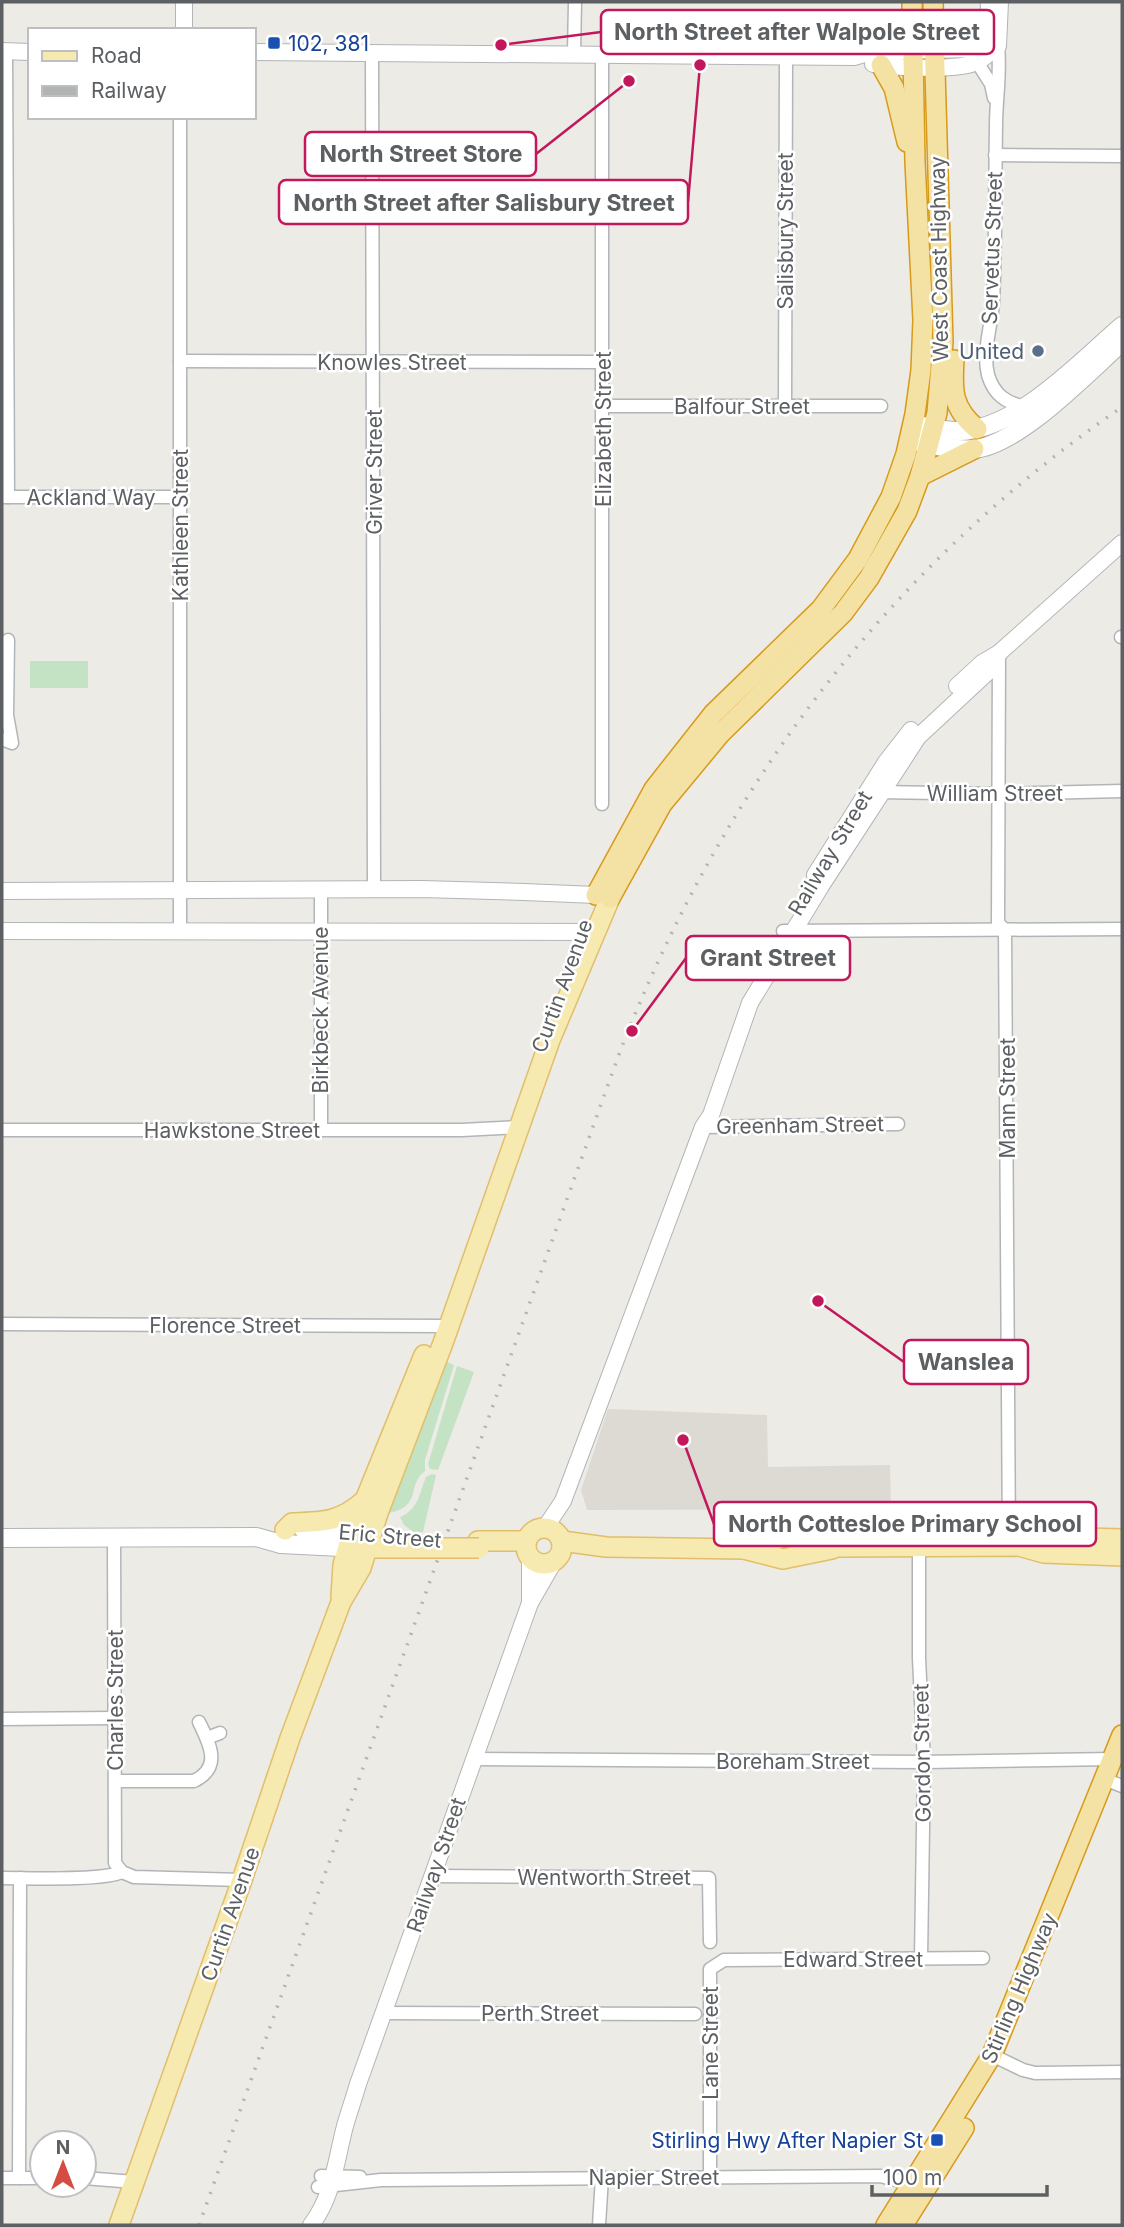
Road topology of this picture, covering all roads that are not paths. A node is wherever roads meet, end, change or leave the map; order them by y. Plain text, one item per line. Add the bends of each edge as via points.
1 (184, 2) edge
2 (194, 2) edge
3 (575, 2) edge
4 (912, 2) edge
5 (933, 2) edge
6 (989, 2) edge
7 (1000, 2) edge
8 (184, 28) edge
9 (194, 28) edge
10 (998, 46) junction
11 (4, 51) edge
12 (28, 51) edge
13 (258, 53) edge
14 (575, 53) junction
15 (602, 53) junction
16 (372, 54) junction
17 (786, 56) junction
18 (854, 57) junction
19 (933, 58) junction
20 (912, 59) junction
21 (977, 62) junction
22 (881, 65) junction
23 (996, 108) junction
24 (180, 119) edge
25 (995, 155) junction
26 (1122, 156) edge
27 (915, 163) junction
28 (942, 305) junction
29 (1122, 326) edge
30 (1122, 342) edge
31 (180, 361) junction
32 (374, 362) junction
33 (603, 362) junction
34 (1050, 397) junction
35 (602, 406) junction
36 (785, 406) junction
37 (881, 406) dead end
38 (1026, 407) junction
39 (976, 429) junction
40 (921, 434) junction
41 (974, 449) junction
42 (920, 476) junction
43 (5, 497) edge
44 (180, 497) junction
45 (907, 511) joint
46 (1122, 543) edge
47 (8, 640) dead end
48 (999, 653) junction
49 (12, 745) edge
50 (874, 792) junction
51 (1122, 792) edge
52 (999, 794) junction
53 (602, 804) dead end
54 (180, 890) junction
55 (321, 890) junction
56 (374, 890) junction
57 (2, 891) edge
58 (603, 897) junction
59 (1122, 929) edge
60 (1005, 930) junction
61 (789, 931) junction
62 (2, 932) edge
63 (180, 932) junction
64 (588, 932) junction
65 (320, 933) junction
66 (898, 1124) dead end
67 (703, 1127) junction
68 (2, 1130) edge
69 (321, 1130) junction
70 (513, 1131) junction
71 (2, 1324) edge
72 (442, 1326) junction
73 (365, 1500) junction
74 (285, 1530) junction
75 (114, 1536) junction
76 (256, 1537) junction
77 (2, 1538) edge
78 (1122, 1539) edge
79 (359, 1540) junction
80 (556, 1544) junction
81 (919, 1546) junction
82 (1014, 1546) junction
83 (527, 1550) junction
84 (1122, 1556) edge
85 (530, 1603) junction
86 (115, 1718) junction
87 (2, 1719) edge
88 (199, 1722) dead end
89 (220, 1733) dead end
90 (1122, 1735) edge
91 (207, 1738) junction
92 (473, 1759) junction
93 (924, 1762) junction
94 (1113, 1773) edge
95 (115, 1781) junction
96 (119, 1867) junction
97 (433, 1876) junction
98 (2, 1878) edge
99 (20, 1878) junction
100 (243, 1880) junction
101 (710, 1942) dead end
102 (983, 1958) dead end
103 (921, 1959) junction
104 (724, 1960) joint
105 (384, 2013) junction
106 (695, 2014) dead end
107 (998, 2059) junction
108 (1122, 2072) edge
109 (710, 2176) junction
110 (602, 2177) junction
111 (2, 2178) edge
112 (19, 2178) junction
113 (28, 2178) edge
114 (98, 2179) edge
115 (135, 2182) junction
116 (325, 2182) junction
117 (917, 2189) junction
118 (119, 2225) edge
119 (311, 2225) edge
120 (599, 2225) edge
121 (886, 2225) edge
122 (903, 2225) edge

1 - 8 street
2 - 9 street
3 - 14 street
4 - 20 highway, West Coast Highway
5 - 19 highway, West Coast Highway
6 - 19 street via 980,43
7 - 10 street, Servetus Street
10 - 21 street
10 - 23 street, Servetus Street
11 - 12 street
11 - 43 street
13 - 16 street
14 - 15 street
14 - 16 street
15 - 17 street
15 - 33 street, Elizabeth Street
16 - 32 street, Griver Street
17 - 18 street
17 - 36 street, Salisbury Street
18 - 20 street via 871,52
18 - 22 street
19 - 20 street
19 - 21 street via 968,65
19 - 28 highway, West Coast Highway
20 - 22 street
20 - 27 highway, West Coast Highway
21 - 23 street, Servetus Street via 991,84
22 - 27 highway via 892,84
23 - 25 street, Servetus Street
24 - 31 street, Kathleen Street
25 - 26 street
25 - 38 street, Servetus Street via 993,303 985,351 992,386 1009,402
27 - 40 highway, West Coast Highway via 923,320
28 - 39 highway via 954,343 955,401
28 - 40 highway, West Coast Highway via 941,381
29 - 34 main road
30 - 34 main road
31 - 32 street, Knowles Street
31 - 44 street, Kathleen Street
32 - 33 street, Knowles Street
32 - 56 street, Griver Street
33 - 35 street, Elizabeth Street
34 - 38 main road
34 - 41 main road via 1012,436
35 - 36 street, Balfour Street
35 - 53 street, Elizabeth Street
36 - 37 street, Balfour Street
38 - 39 main road
39 - 40 main road
40 - 41 main road
40 - 42 highway, West Coast Highway
40 - 58 highway, Curtin Avenue via 858,559 821,609 713,714 654,789
41 - 42 highway
42 - 45 highway, West Coast Highway
43 - 44 street, Ackland Way
44 - 54 street, Kathleen Street
45 - 58 highway, Curtin Avenue via 843,613 720,734 662,804
46 - 48 street, Railway Street
47 - 49 street via 7,715
48 - 50 street, Railway Street via 982,663 909,732
48 - 52 street, Mann Street
50 - 52 street, William Street
50 - 61 street, Railway Street
51 - 52 street, William Street
52 - 60 street, Mann Street via 999,923
54 - 55 street
54 - 57 street
54 - 63 street, Kathleen Street
55 - 56 street
55 - 65 street, Birkbeck Avenue
56 - 58 street
58 - 64 main road, Curtin Avenue
59 - 60 street
60 - 61 street
60 - 82 street, Mann Street
61 - 67 street, Railway Street via 740,1004 701,1111
62 - 63 street
63 - 65 street
64 - 65 street
64 - 70 main road, Curtin Avenue
65 - 69 street, Birkbeck Avenue
66 - 67 street, Greenham Street
67 - 80 street, Railway Street via 563,1502
68 - 69 street, Hawkstone Street
69 - 70 street, Hawkstone Street
70 - 72 main road, Curtin Avenue
71 - 72 street, Florence Street
72 - 73 main road, Curtin Avenue
72 - 79 main road, Curtin Avenue
73 - 74 main road via 340,1518 292,1522
73 - 79 main road, Curtin Avenue
74 - 76 main road, Eric Street
74 - 79 main road, Eric Street
75 - 76 main road, Eric Street
75 - 77 main road, Eric Street
75 - 86 street, Charles Street
76 - 79 main road, Eric Street via 281,1544
78 - 82 main road via 1045,1538
79 - 83 main road, Eric Street
79 - 100 main road, Curtin Avenue via 361,1567 341,1602
80 - 81 main road via 744,1549 784,1537 839,1547
80 - 83 main road, Eric Street via 540,1565
80 - 83 main road via 535,1530
80 - 85 street, Railway Street
81 - 82 main road
81 - 93 street, Gordon Street
82 - 84 main road via 1044,1553
83 - 85 street, Railway Street
85 - 92 street, Railway Street
86 - 87 street
86 - 95 street, Charles Street
88 - 91 street
89 - 91 street
90 - 94 highway, Stirling Highway
91 - 95 street via 212,1748 210,1761 206,1772 194,1781
92 - 93 street, Boreham Street
92 - 97 street, Railway Street
93 - 94 street, Boreham Street
93 - 103 street, Gordon Street
94 - 107 highway, Stirling Highway
95 - 96 street, Charles Street
96 - 99 street via 114,1875
96 - 100 street via 134,1877
97 - 101 street, Wentworth Street via 709,1878
97 - 105 street, Railway Street
98 - 99 street
99 - 112 street
100 - 115 main road, Curtin Avenue
102 - 103 street, Edward Street
103 - 104 street, Edward Street
104 - 109 street, Lane Street via 710,1969
105 - 106 street, Perth Street
105 - 116 street, Railway Street via 344,2128 341,2151
107 - 108 street via 1035,2073
107 - 117 highway, Stirling Highway
109 - 110 street, Napier Street
109 - 117 street, Napier Street via 880,2176
110 - 116 street, Napier Street
110 - 120 street
111 - 112 street
112 - 113 street
114 - 115 street
115 - 118 main road, Curtin Avenue
116 - 119 street, Railway Street via 321,2212
117 - 121 highway, Stirling Highway
117 - 122 highway, Stirling Highway

